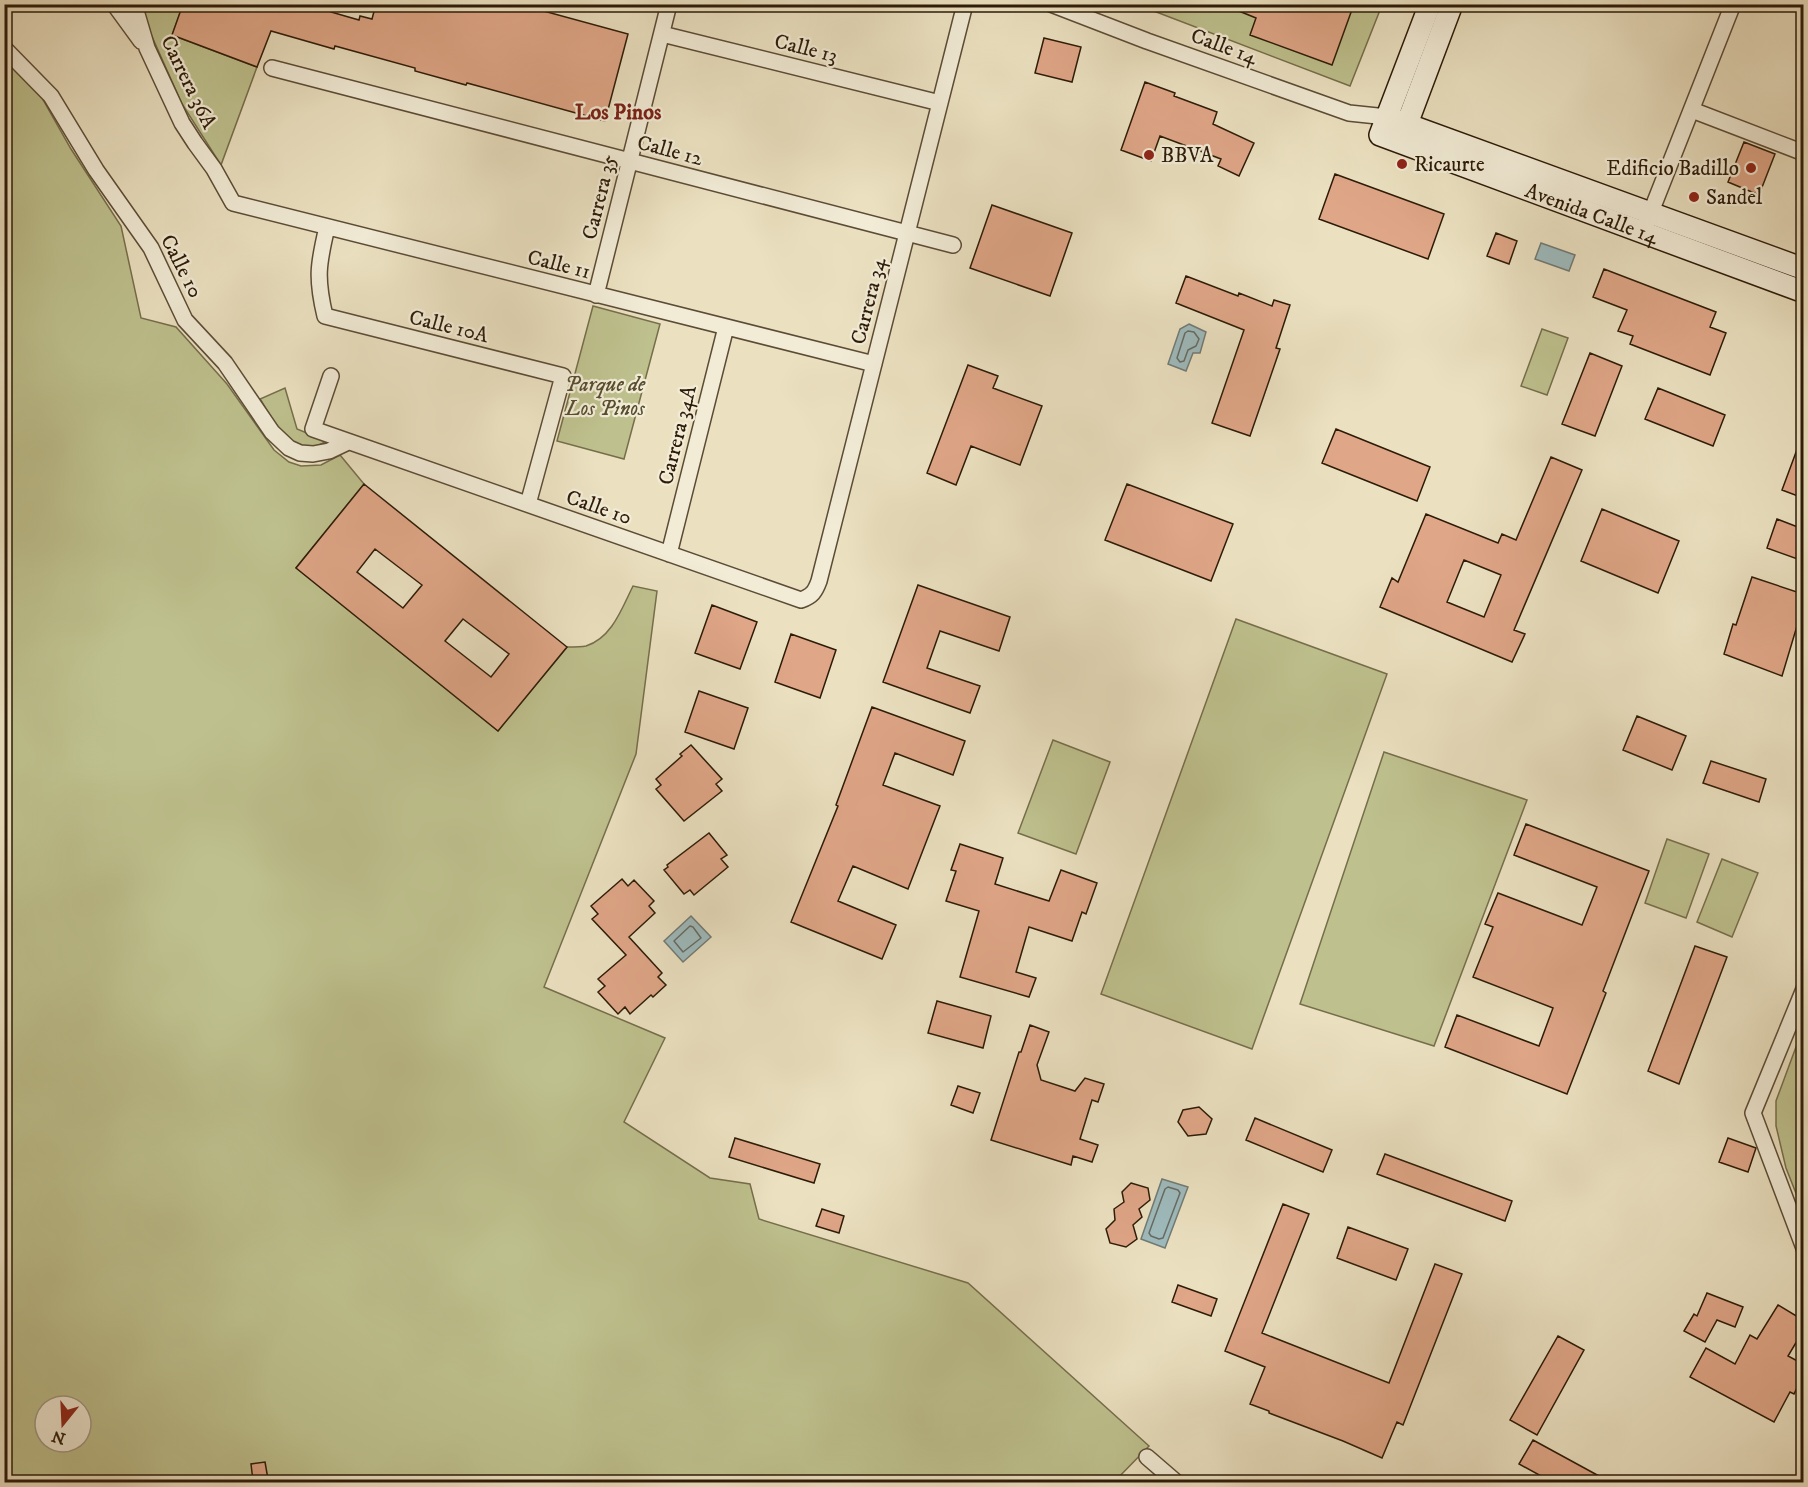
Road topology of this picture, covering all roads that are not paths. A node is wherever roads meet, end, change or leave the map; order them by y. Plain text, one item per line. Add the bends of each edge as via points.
1 (114, 4) edge
2 (134, 4) edge
3 (669, 4) edge
4 (965, 4) edge
5 (1051, 4) edge
6 (1430, 4) edge
7 (1452, 4) edge
8 (1733, 4) edge
9 (662, 34) junction
10 (4, 48) edge
11 (147, 48) junction
12 (272, 68) dead end
13 (940, 103) junction
14 (1692, 110) junction
15 (1393, 130) junction
16 (1803, 153) edge
17 (629, 161) junction
18 (233, 203) joint
19 (1651, 212) junction
20 (327, 227) junction
21 (907, 233) junction
22 (1643, 233) junction
23 (952, 245) dead end
24 (1803, 270) edge
25 (1803, 292) edge
26 (596, 295) junction
27 (726, 327) junction
28 (874, 364) junction
29 (331, 376) dead end
30 (348, 442) junction
31 (528, 504) junction
32 (669, 554) junction
33 (801, 600) joint
34 (1803, 989) edge
35 (1803, 1248) edge
36 (1147, 1457) dead end
37 (1176, 1482) edge

1 - 11 street
2 - 11 street, Carrera 36A
3 - 9 street, Carrera 35
4 - 13 street, Carrera 34
5 - 15 street, Calle 14
6 - 15 main road
7 - 15 main road
8 - 14 street
9 - 13 street, Calle 13
9 - 17 street, Carrera 35
10 - 30 street, Calle 10 via 51,96 96,170 151,248 185,320 225,363 272,432 288,448 300,453 329,451
11 - 18 street, Carrera 36A via 187,133
12 - 17 street, Calle 12
13 - 21 street, Carrera 34
14 - 16 street
14 - 19 street
15 - 19 main road, Avenida Calle 14
15 - 22 main road, Avenida Calle 14
17 - 21 street, Calle 12
17 - 26 street, Carrera 35
18 - 20 street, Calle 11
19 - 22 street
19 - 24 main road, Avenida Calle 14
20 - 26 street, Calle 11
20 - 31 street, Calle 10A via 318,277 326,316 563,376
21 - 23 street, Calle 12
21 - 28 street, Carrera 34
22 - 25 main road, Avenida Calle 14
26 - 27 street, Calle 11
27 - 28 street, Calle 11
27 - 32 street, Carrera 34A
28 - 33 street, Carrera 34 via 819,581 815,592
29 - 30 street, Calle 10 via 313,429
30 - 31 street, Calle 10
31 - 32 street, Calle 10
32 - 33 street, Calle 10
34 - 35 street via 1753,1113
36 - 37 street

